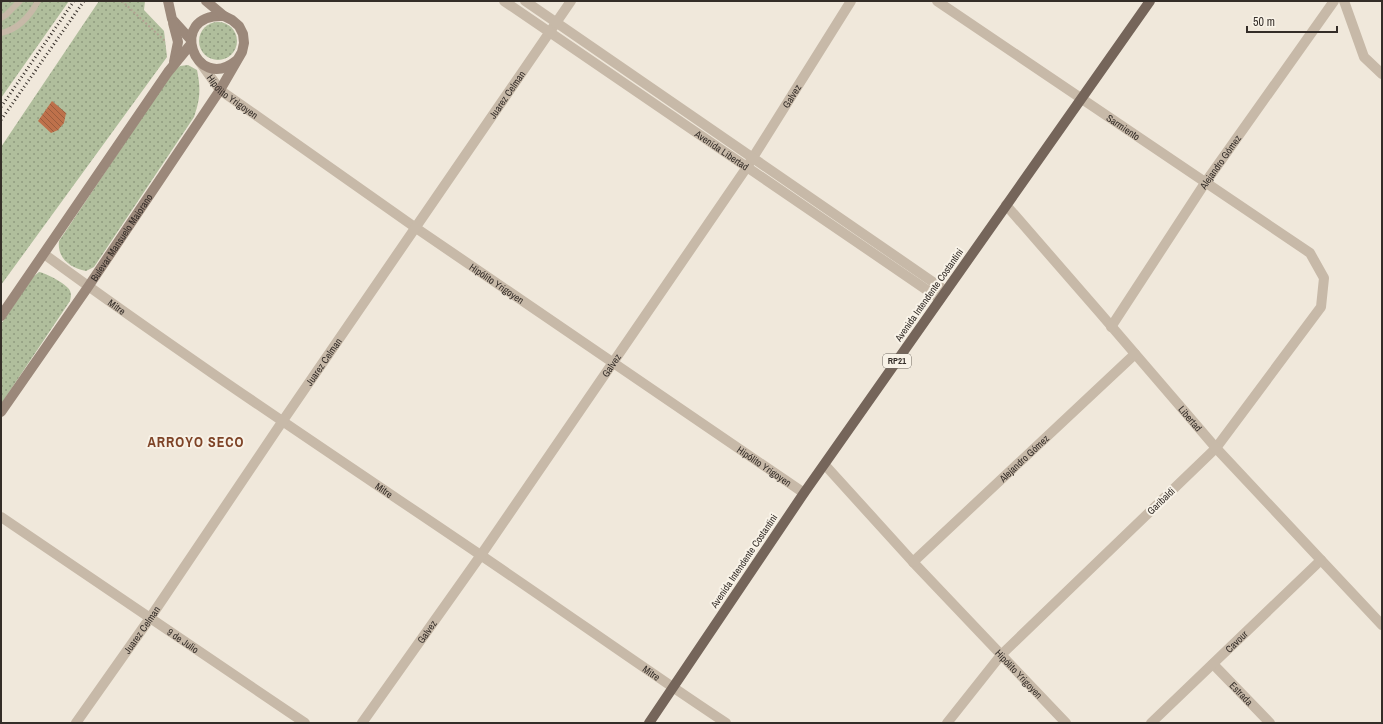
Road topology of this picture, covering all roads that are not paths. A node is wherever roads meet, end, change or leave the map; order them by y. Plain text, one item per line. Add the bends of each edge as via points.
1 (20, 1) edge
2 (38, 1) edge
3 (168, 1) edge
4 (206, 1) edge
5 (504, 1) edge
6 (525, 1) edge
7 (570, 1) edge
8 (851, 1) edge
9 (937, 1) edge
10 (1150, 1) edge
11 (1334, 1) edge
12 (1344, 1) edge
13 (224, 16) junction
14 (1, 18) edge
15 (172, 19) junction
16 (556, 23) junction
17 (550, 33) junction
18 (1, 34) edge
19 (191, 42) junction
20 (237, 60) junction
21 (200, 62) junction
22 (174, 64) junction
23 (1382, 74) edge
24 (220, 90) junction
25 (1081, 98) junction
26 (753, 158) junction
27 (747, 167) junction
28 (1205, 183) junction
29 (1006, 205) junction
30 (416, 228) junction
31 (1310, 253) joint
32 (44, 254) junction
33 (88, 287) junction
34 (943, 295) junction
35 (1, 316) edge
36 (1111, 327) junction
37 (1134, 354) junction
38 (614, 363) junction
39 (1, 412) edge
40 (282, 422) junction
41 (1216, 448) junction
42 (825, 465) junction
43 (804, 493) junction
44 (1, 517) edge
45 (481, 555) junction
46 (1322, 560) junction
47 (913, 562) junction
48 (150, 618) junction
49 (1382, 624) edge
50 (1001, 655) junction
51 (1213, 664) junction
52 (673, 688) junction
53 (76, 723) edge
54 (305, 723) edge
55 (362, 723) edge
56 (649, 723) edge
57 (726, 723) edge
58 (947, 723) edge
59 (1066, 723) edge
60 (1151, 723) edge
61 (1270, 723) edge

1 - 14 lane
2 - 18 lane via 31,14 19,26
3 - 15 main road
4 - 13 main road, Bulevar Mansuelo Maiorano
5 - 17 street, Avenida Libertad
6 - 16 street, Avenida Libertad
7 - 16 street, Juarez Celman
8 - 26 street, Galvez
9 - 25 street, Sarmiento
10 - 25 main road, Avenida Intendente Costantini / RP21
11 - 28 street, Alejandro Gómez
12 - 23 street via 1364,57
13 - 19 main road via 206,18 198,24 193,31
13 - 20 main road, Bulevar Mansuelo Maiorano via 232,20 243,34 244,48
15 - 19 main road
15 - 22 main road via 178,42
16 - 17 street, Juarez Celman
16 - 26 street, Avenida Libertad
17 - 27 street, Avenida Libertad
17 - 30 street, Juarez Celman
19 - 21 main road via 195,56
19 - 22 main road
20 - 21 main road via 223,68 211,68
20 - 24 main road, Bulevar Mansuelo Maiorano
21 - 24 street, Hipólito Yrigoyen
22 - 32 main road
24 - 30 street, Hipólito Yrigoyen
24 - 33 main road, Bulevar Mansuelo Maiorano
25 - 28 street, Sarmiento
25 - 29 main road, Avenida Intendente Costantini / RP21
26 - 27 street, Galvez
26 - 34 street, Avenida Libertad
27 - 34 street, Avenida Libertad
27 - 38 street, Galvez
28 - 31 street, Sarmiento
28 - 36 street, Alejandro Gómez
29 - 34 main road, Avenida Intendente Costantini / RP21
29 - 36 street, Libertad
30 - 38 street, Hipólito Yrigoyen
30 - 40 street, Juarez Celman
31 - 41 street, Garibaldi via 1324,278 1321,306
32 - 33 street, Mitre
32 - 35 main road
33 - 39 main road, Bulevar Mansuelo Maiorano
33 - 40 street, Mitre
34 - 42 main road, Avenida Intendente Costantini / RP21
36 - 37 street, Libertad
37 - 41 street, Libertad
37 - 47 street, Alejandro Gómez
38 - 43 street, Hipólito Yrigoyen
38 - 45 street, Galvez
40 - 45 street, Mitre
40 - 48 street, Juarez Celman
41 - 46 street, Libertad
41 - 50 street, Garibaldi
42 - 43 main road, Avenida Intendente Costantini / RP21
42 - 47 street, Hipólito Yrigoyen
43 - 52 main road, Avenida Intendente Costantini / RP21
44 - 48 street, 9 de Julio
45 - 52 street, Mitre
45 - 55 street, Galvez
46 - 49 street, Libertad
46 - 51 street, Cavour
47 - 50 street, Hipólito Yrigoyen
48 - 53 street, Juarez Celman
48 - 54 street, 9 de Julio
50 - 58 street, Garibaldi
50 - 59 street, Hipólito Yrigoyen
51 - 60 street, Cavour
51 - 61 street, Estrada
52 - 56 main road, Avenida Intendente Costantini / RP21
52 - 57 street, Mitre

